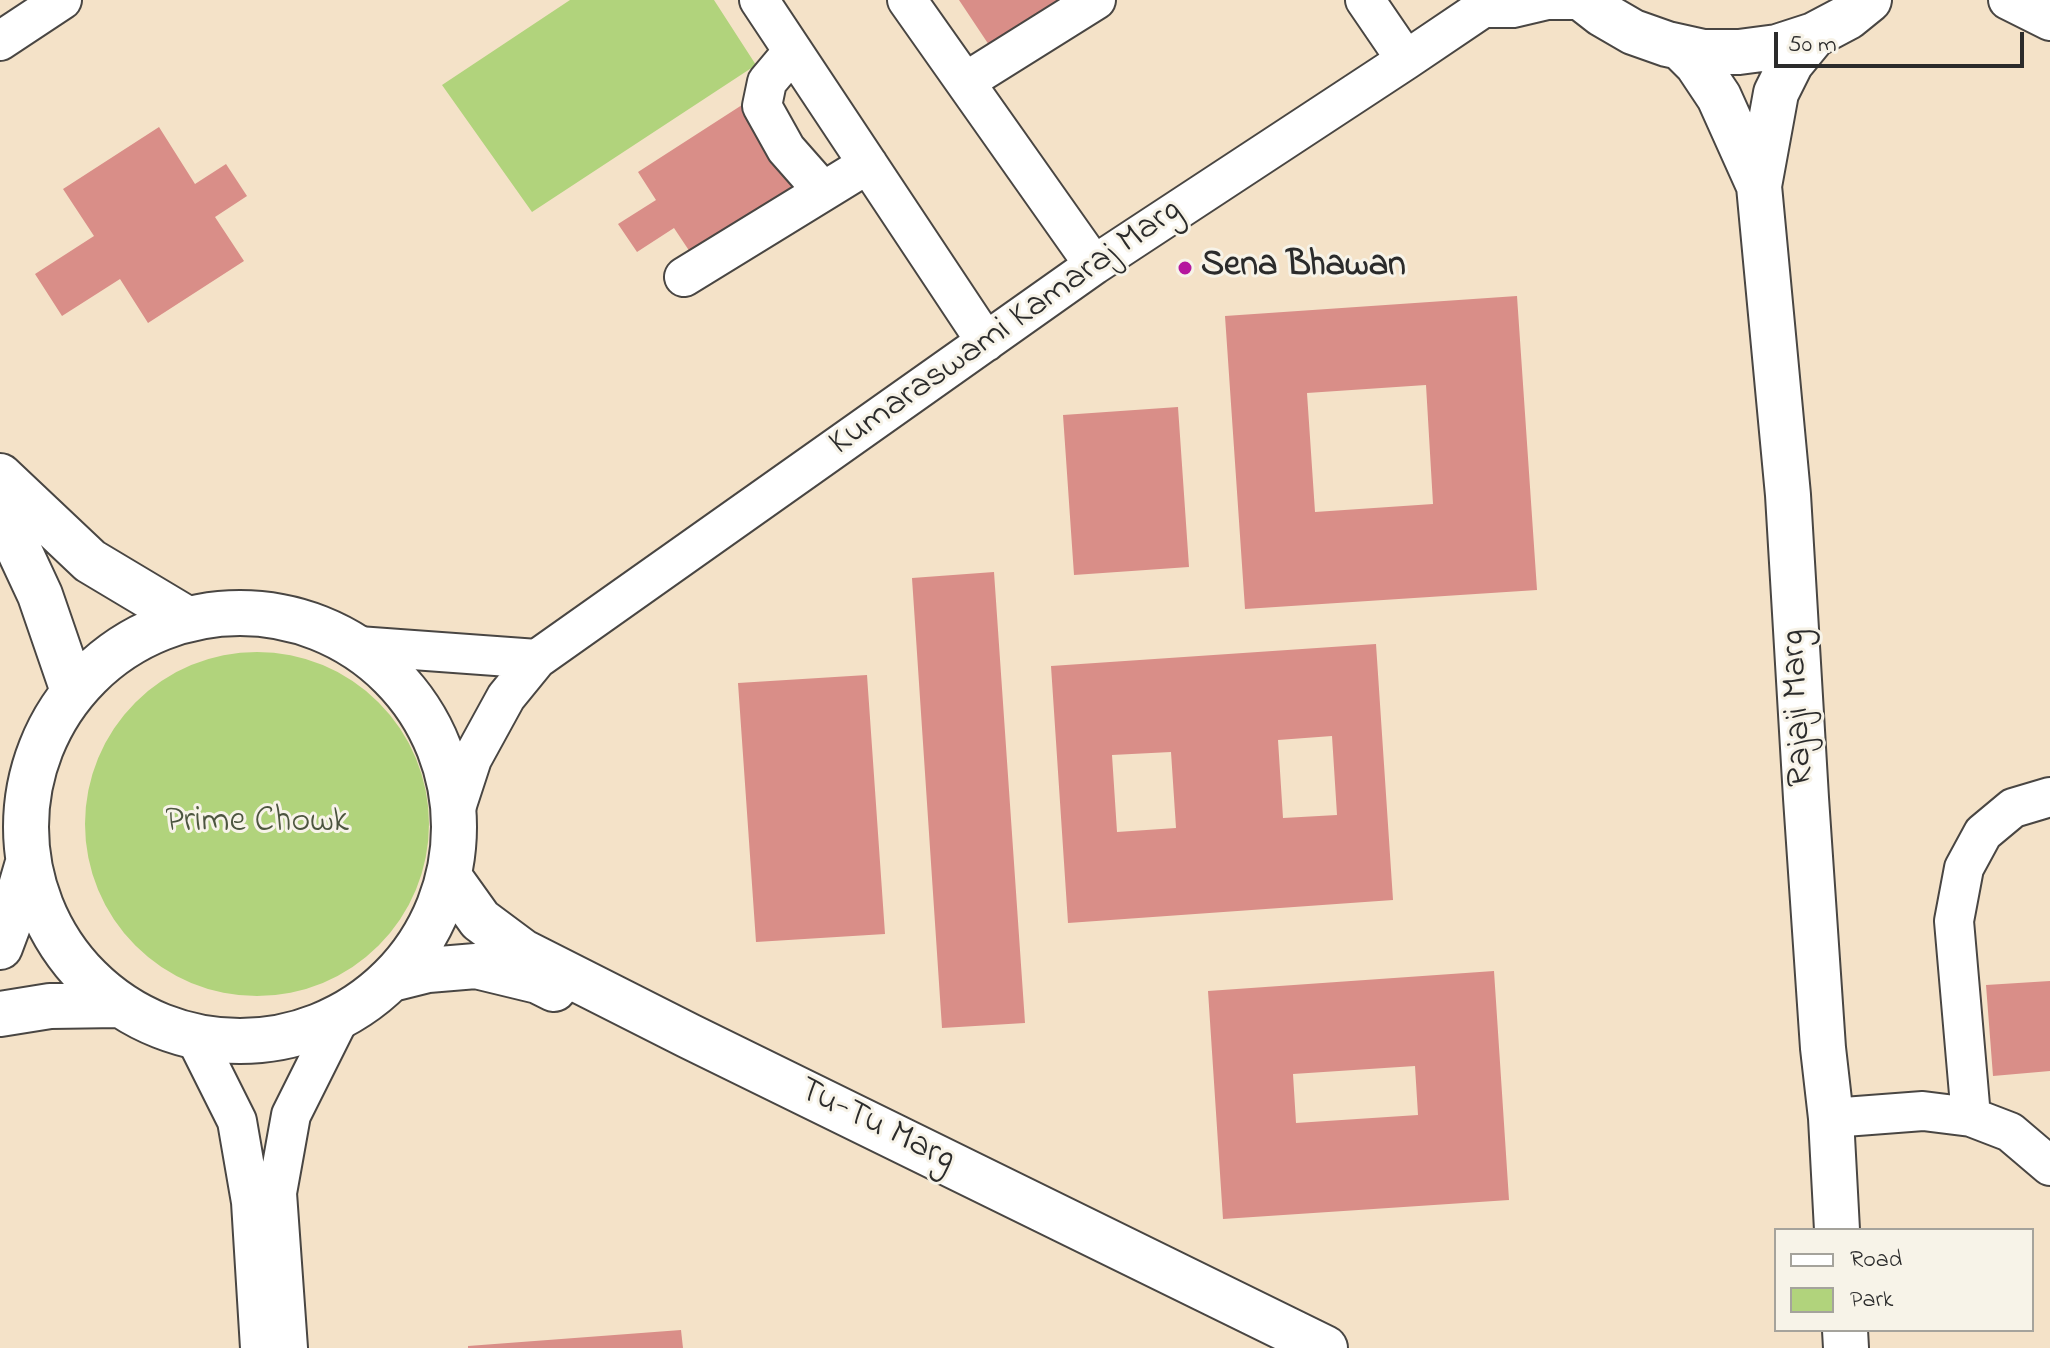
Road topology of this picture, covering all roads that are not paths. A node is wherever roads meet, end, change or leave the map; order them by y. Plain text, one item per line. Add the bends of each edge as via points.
1 (62, 0) edge
2 (759, 0) edge
3 (907, 0) edge
4 (1096, 0) edge
5 (1365, 0) edge
6 (1585, 0) edge
7 (1869, 0) edge
8 (2008, 0) edge
9 (1485, 4) edge
10 (2050, 21) edge
11 (1814, 35) junction
12 (0, 41) edge
13 (1680, 47) junction
14 (793, 51) junction
15 (1406, 60) junction
16 (965, 82) junction
17 (868, 164) junction
18 (1759, 186) junction
19 (823, 191) junction
20 (1094, 265) junction
21 (684, 277) dead end
22 (986, 342) junction
23 (0, 476) edge
24 (0, 509) edge
25 (187, 619) junction
26 (358, 646) junction
27 (537, 659) junction
28 (73, 691) junction
29 (2050, 797) edge
30 (455, 811) junction
31 (27, 866) junction
32 (450, 878) junction
33 (0, 947) edge
34 (392, 979) junction
35 (119, 1005) junction
36 (0, 1014) edge
37 (340, 1017) junction
38 (195, 1037) junction
39 (1971, 1117) junction
40 (1831, 1118) junction
41 (2050, 1166) edge
42 (1837, 1228) edge
43 (260, 1348) edge
44 (288, 1348) edge
45 (1280, 1348) edge
46 (1325, 1348) edge

1 - 12 street
2 - 14 street
3 - 16 street
4 - 16 street
5 - 15 street
6 - 9 street, Kumaraswami Kamaraj Marg via 1547,0 1513,8
6 - 13 main road via 1633,32
7 - 11 main road
8 - 10 street
9 - 15 street, Kumaraswami Kamaraj Marg
11 - 13 main road via 1739,52
11 - 18 main road, Rajaji Marg via 1776,93
13 - 18 main road, Rajaji Marg via 1719,97
14 - 17 street
14 - 19 street via 767,82 762,106 786,149
15 - 20 street, Kumaraswami Kamaraj Marg
16 - 20 street
17 - 19 street
17 - 22 street
18 - 40 main road, Rajaji Marg via 1788,495
19 - 21 street
20 - 22 street, Kumaraswami Kamaraj Marg
22 - 27 street, Kumaraswami Kamaraj Marg
23 - 25 main road via 90,561
24 - 28 main road via 40,595
25 - 26 main road via 246,612 304,622
25 - 28 main road via 124,645
26 - 27 street
26 - 30 main road via 389,671 428,723 449,772
27 - 30 street, Kumaraswami Kamaraj Marg via 506,697 472,759
28 - 31 main road via 47,730 31,773 24,819
29 - 39 street via 2013,808 1983,833 1964,868 1954,921
30 - 32 main road
31 - 33 main road
31 - 35 main road via 45,920 76,968
32 - 34 main road via 428,932
32 - 46 main road, Tu-Tu Marg via 480,920 523,952
34 - 37 main road
34 - 45 main road, Tu-Tu Marg via 476,966 538,981
35 - 36 main road via 50,1006
35 - 38 main road via 168,1030
37 - 38 main road via 270,1040
37 - 44 street via 291,1115 277,1193
38 - 43 street via 237,1121 251,1202
39 - 40 street via 1923,1111
39 - 41 street via 2010,1132
40 - 42 main road, Rajaji Marg

